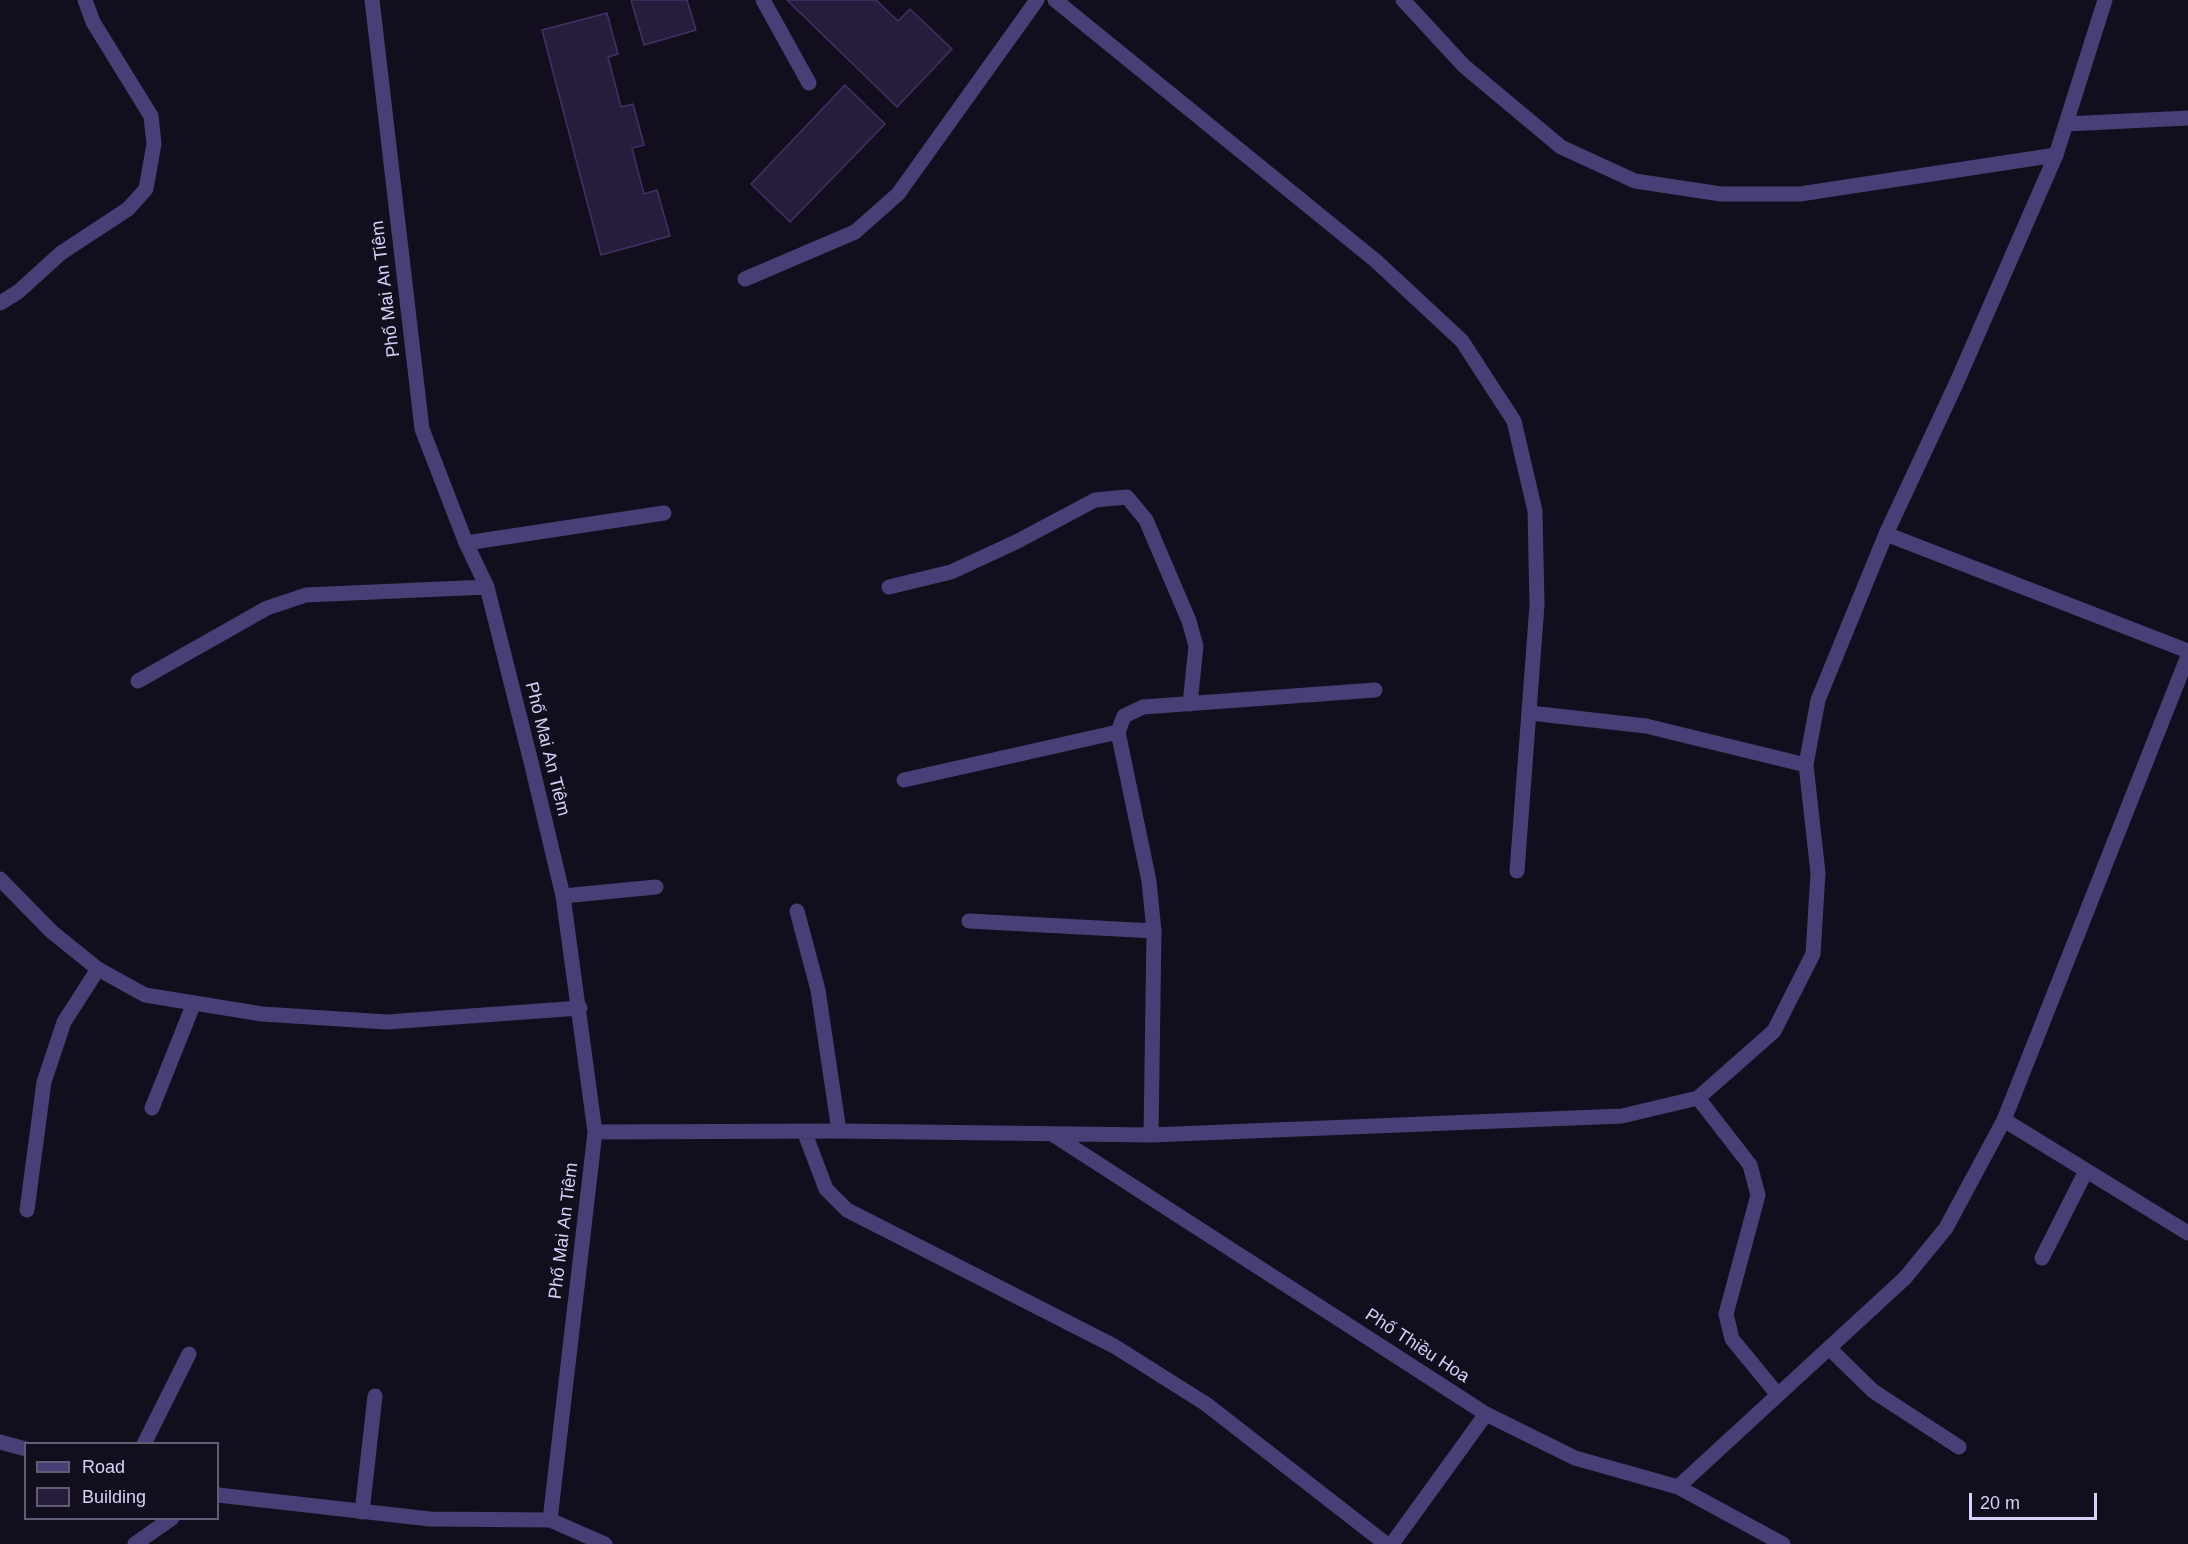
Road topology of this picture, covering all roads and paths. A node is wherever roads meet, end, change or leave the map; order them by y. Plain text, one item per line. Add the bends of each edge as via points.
1 (85, 0) edge
2 (372, 0) edge
3 (763, 0) edge
4 (1037, 0) edge
5 (1055, 0) edge
6 (1403, 0) edge
7 (2105, 0) edge
8 (809, 83) dead end
9 (2188, 118) edge
10 (2066, 124) junction
11 (2056, 156) junction
12 (745, 279) dead end
13 (0, 303) edge
14 (664, 513) dead end
15 (1886, 534) junction
16 (466, 543) junction
17 (487, 587) junction
18 (889, 587) dead end
19 (2188, 651) edge
20 (2188, 656) edge
21 (138, 681) dead end
22 (1375, 690) dead end
23 (1190, 704) junction
24 (1530, 713) junction
25 (1118, 732) junction
26 (1806, 765) junction
27 (904, 780) dead end
28 (1517, 871) dead end
29 (0, 879) edge
30 (656, 887) dead end
31 (563, 896) junction
32 (797, 910) dead end
33 (969, 921) dead end
34 (1154, 931) junction
35 (98, 969) junction
36 (194, 1004) junction
37 (580, 1008) junction
38 (1698, 1098) junction
39 (152, 1107) dead end
40 (2004, 1120) junction
41 (804, 1131) junction
42 (839, 1131) junction
43 (595, 1132) junction
44 (1052, 1134) junction
45 (1151, 1135) junction
46 (2086, 1171) junction
47 (27, 1210) dead end
48 (2188, 1233) edge
49 (2042, 1258) dead end
50 (1829, 1348) junction
51 (189, 1354) dead end
52 (1778, 1395) junction
53 (375, 1396) dead end
54 (1486, 1414) junction
55 (0, 1442) edge
56 (145, 1442) edge
57 (1959, 1447) dead end
58 (24, 1448) edge
59 (1677, 1487) junction
60 (219, 1496) edge
61 (362, 1512) junction
62 (169, 1520) edge
63 (550, 1520) junction
64 (135, 1544) edge
65 (605, 1544) edge
66 (1386, 1544) edge
67 (1392, 1544) edge
68 (1783, 1544) edge

1 - 13 street via 93,22 151,116 154,144 146,189 128,209 62,253
2 - 16 street, Phố Mai An Tiêm via 423,429
3 - 8 street
4 - 12 street via 898,194 855,232
5 - 24 street via 1376,261 1462,341 1514,421 1535,511 1537,605
6 - 11 street via 1464,66 1562,147 1635,181 1721,194 1800,194
7 - 10 street
9 - 10 street
10 - 11 street
11 - 15 street
14 - 16 street
15 - 19 street
15 - 26 street via 1818,700
16 - 17 street, Phố Mai An Tiêm
17 - 21 street via 306,594 267,609
17 - 31 street, Phố Mai An Tiêm
18 - 23 street via 951,572 1095,500 1127,496 1146,520 1189,621 1196,646
20 - 40 street
22 - 23 street
23 - 25 street via 1143,707 1124,716
24 - 26 street via 1646,726
24 - 28 street
25 - 27 street
25 - 34 street via 1149,881
26 - 38 street via 1818,873 1813,954 1774,1031
29 - 35 street via 52,932
30 - 31 street
31 - 37 street, Phố Mai An Tiêm
32 - 42 street via 818,990
33 - 34 street
34 - 45 street
35 - 36 street via 145,995
35 - 47 street via 64,1022 44,1082
36 - 37 street via 262,1014 387,1022
36 - 39 street
37 - 43 street, Phố Mai An Tiêm
38 - 45 street via 1622,1116
38 - 52 street via 1750,1165 1758,1195 1726,1314 1732,1339
40 - 46 street
40 - 50 street via 1947,1228 1905,1278
41 - 42 street
41 - 43 street
41 - 66 street via 825,1189 847,1210 1114,1346 1206,1404
42 - 44 street
43 - 63 street, Phố Mai An Tiêm
44 - 45 street
44 - 54 street, Phố Thiều Hoa
46 - 48 street
46 - 49 street
50 - 52 street
50 - 57 street via 1874,1391
51 - 56 street
52 - 59 street
53 - 61 street
54 - 59 street, Phố Thiều Hoa via 1575,1458
54 - 67 street
55 - 58 street
59 - 68 street, Phố Thiều Hoa
60 - 61 street
61 - 63 street via 430,1519
62 - 64 street
63 - 65 street

